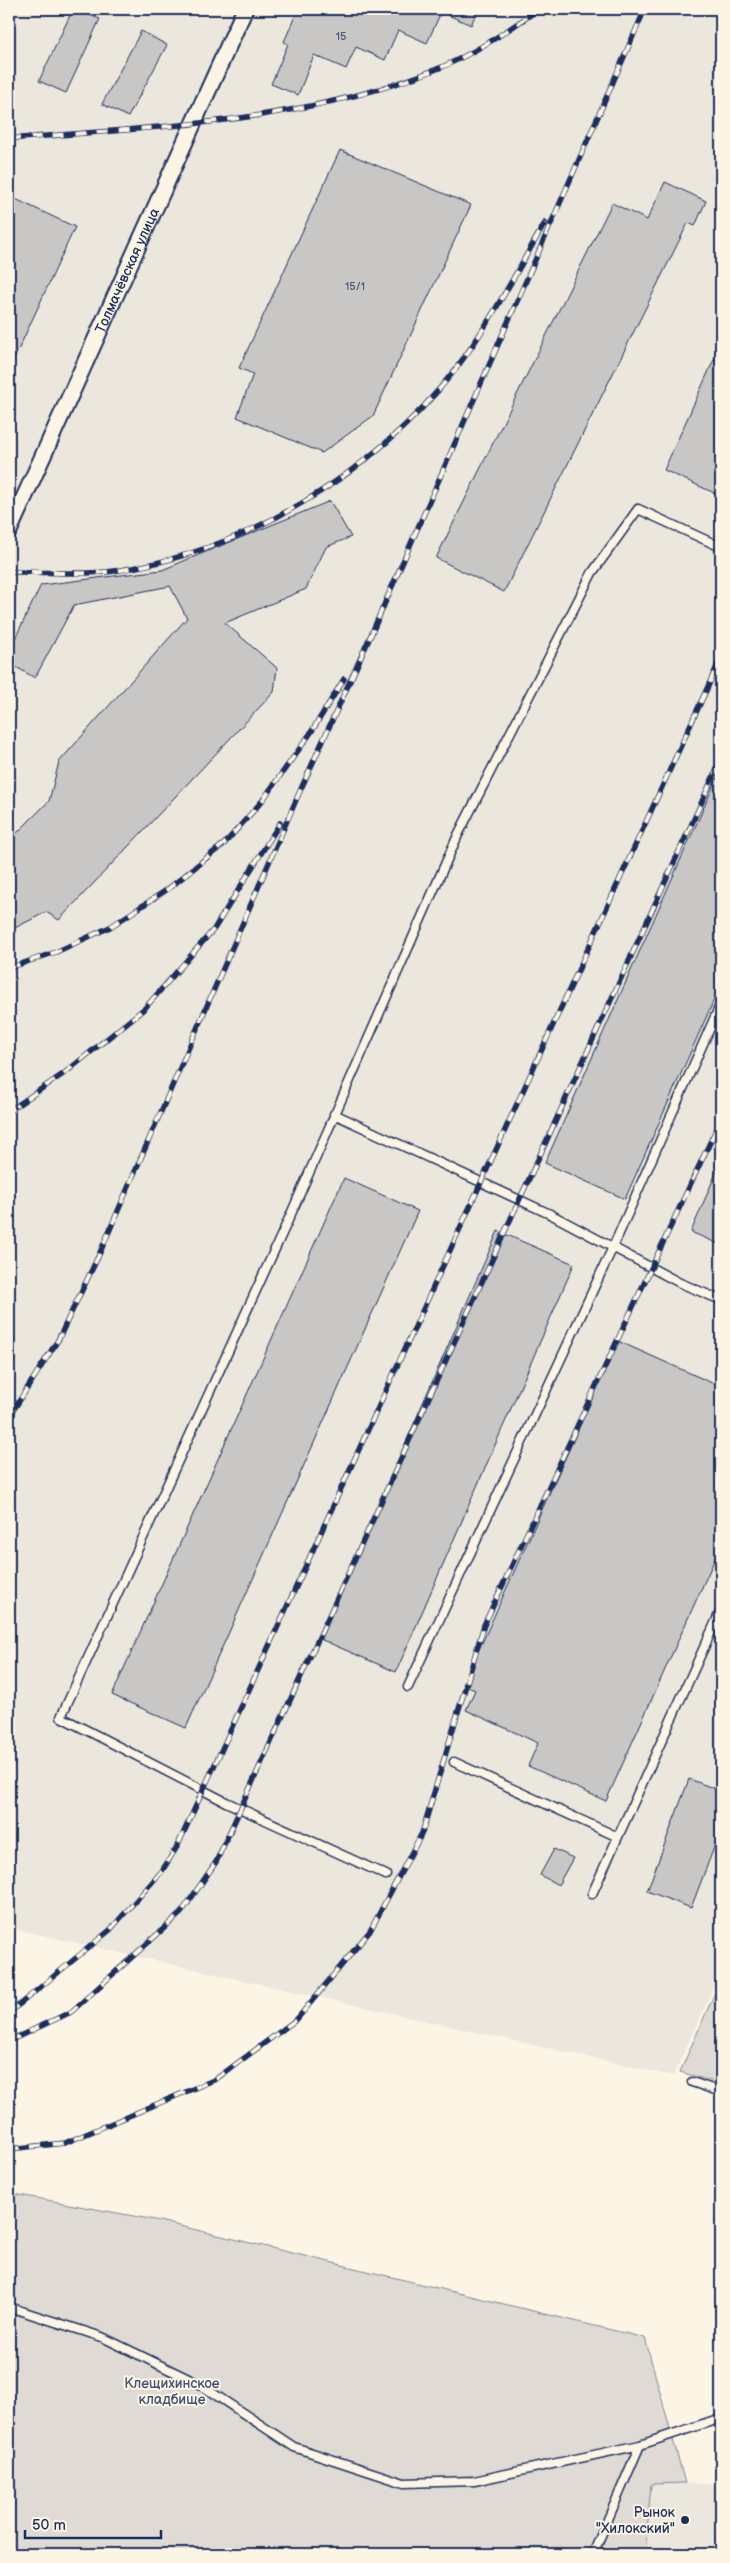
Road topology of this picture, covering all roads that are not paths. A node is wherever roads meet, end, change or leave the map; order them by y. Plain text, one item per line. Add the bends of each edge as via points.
1 (245, 9) edge
2 (9, 531) edge
3 (721, 547) edge
4 (721, 1003) edge
5 (334, 1114) junction
6 (613, 1247) junction
7 (721, 1300) edge
8 (721, 1610) edge
9 (408, 1687) dead end
10 (454, 1762) dead end
11 (618, 1837) junction
12 (386, 1875) dead end
13 (592, 1894) dead end
14 (692, 2082) dead end
15 (721, 2092) edge
16 (9, 2307) edge
17 (721, 2418) edge
18 (640, 2445) junction
19 (593, 2554) edge

1 - 2 street, Толмачёвская улица
3 - 5 lane via 638,509 592,573 458,835
4 - 6 lane
5 - 6 lane via 552,1214
5 - 12 lane via 60,1718 226,1802
6 - 7 lane via 680,1283
6 - 9 lane
8 - 11 lane
10 - 11 lane
11 - 13 lane
14 - 15 lane
16 - 18 lane via 102,2337 190,2380 294,2447 404,2483 474,2481
17 - 18 lane
18 - 19 lane

